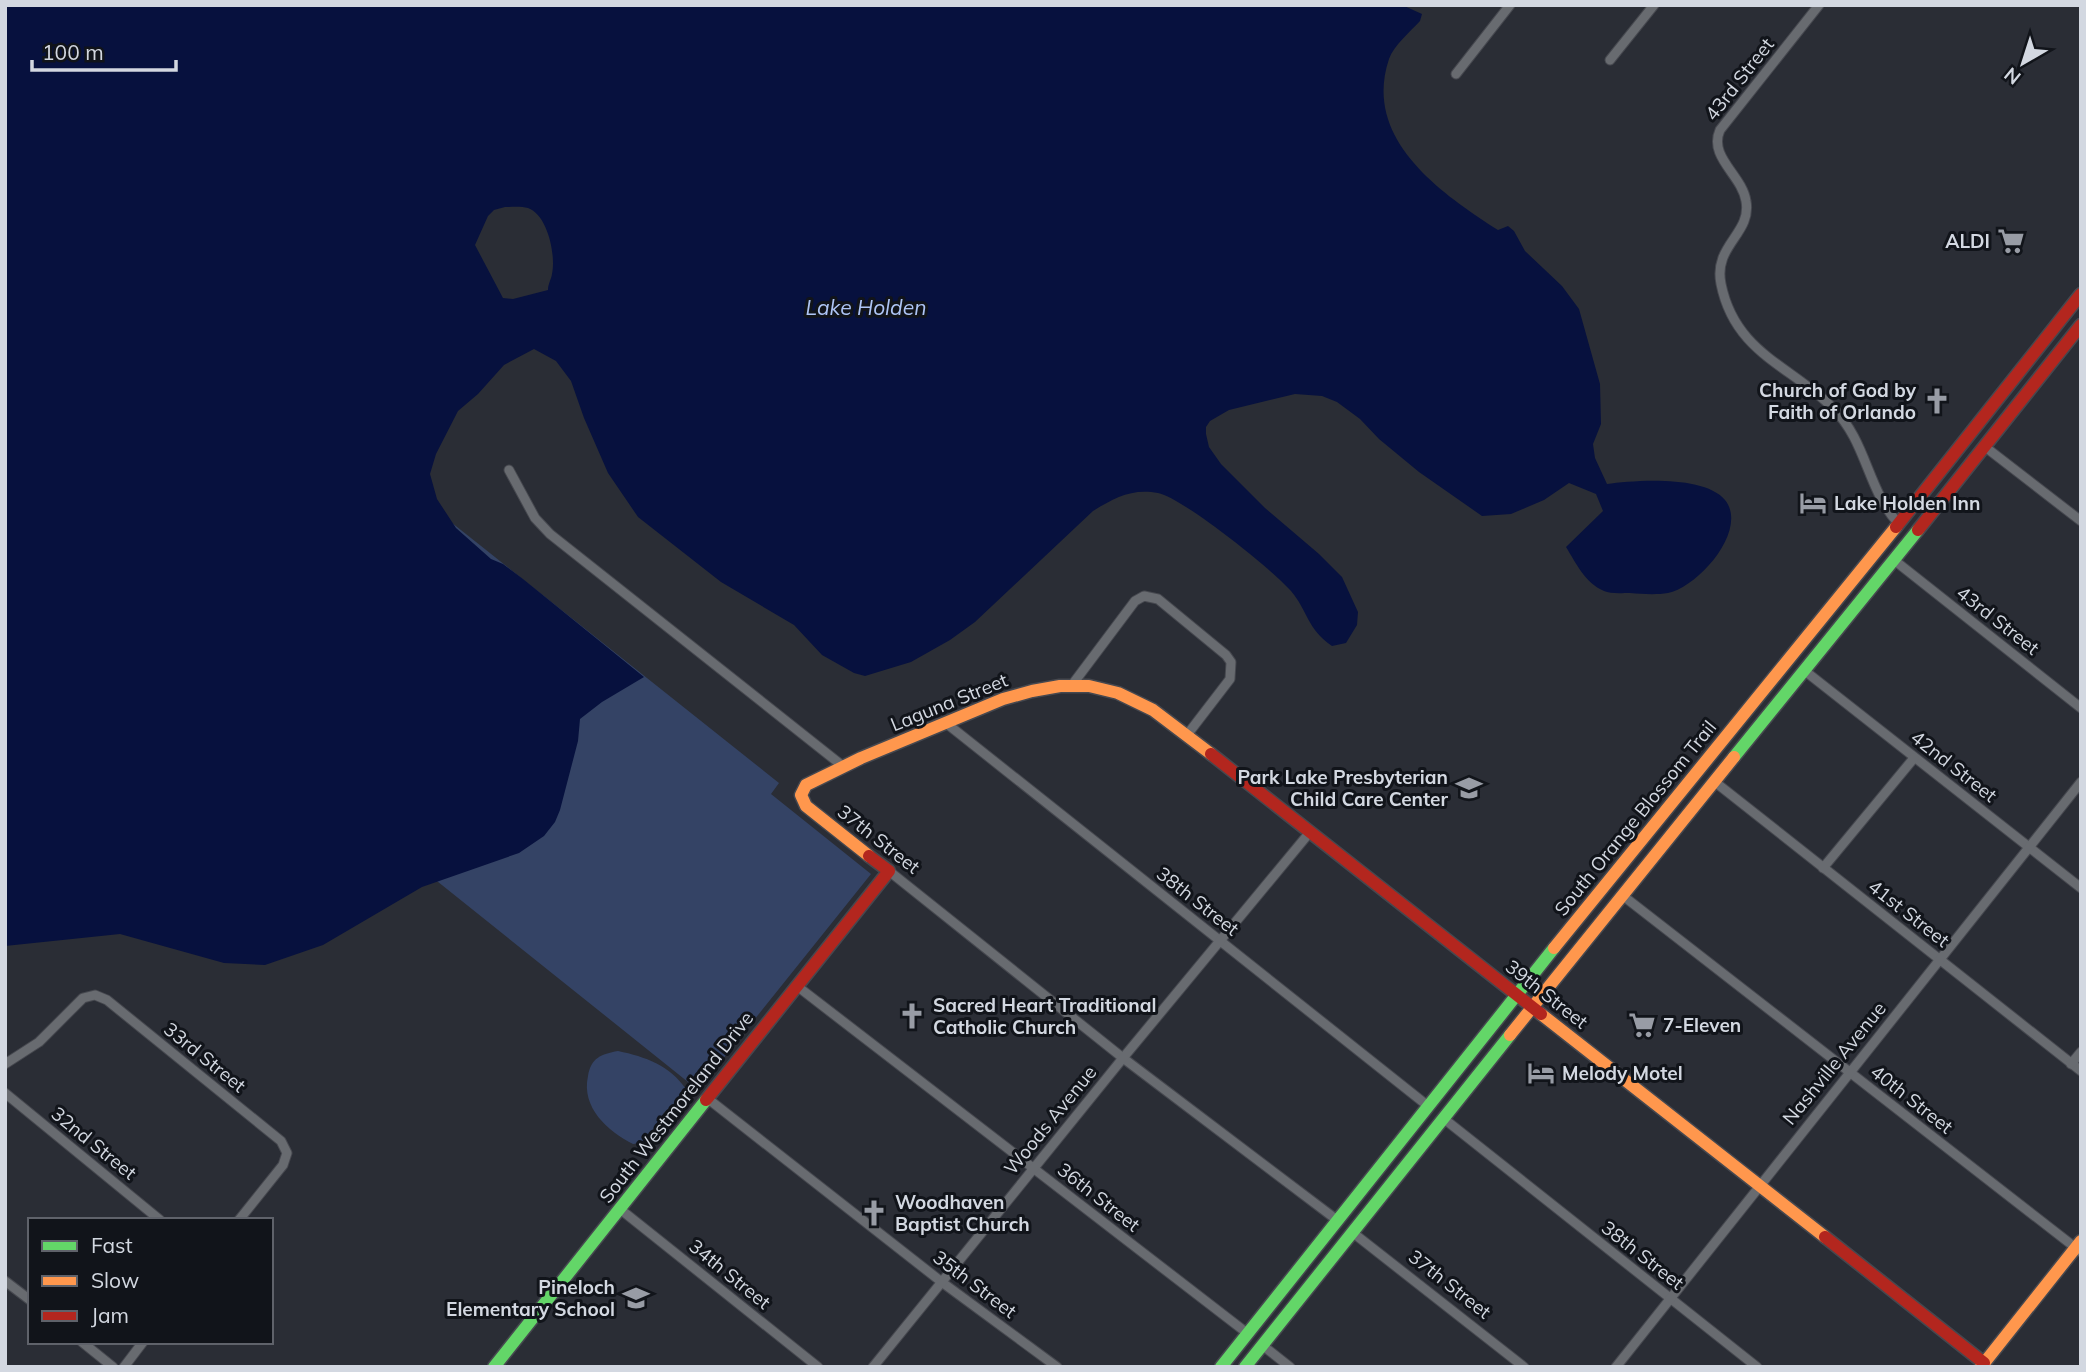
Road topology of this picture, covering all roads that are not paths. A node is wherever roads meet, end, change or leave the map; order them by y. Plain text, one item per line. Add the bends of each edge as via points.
1 (1510, 5) edge
2 (1654, 5) edge
3 (1819, 5) edge
4 (1610, 60) dead end
5 (1456, 74) dead end
6 (2081, 294) edge
7 (2081, 310) edge
8 (2053, 329) junction
9 (2079, 330) edge
10 (2046, 369) junction
11 (1984, 446) junction
12 (509, 470) dead end
13 (2081, 521) edge
14 (1898, 523) junction
15 (1894, 561) junction
16 (1805, 671) junction
17 (1072, 685) junction
18 (2081, 708) edge
19 (946, 723) junction
20 (1187, 735) junction
21 (1718, 747) junction
22 (1914, 758) junction
23 (844, 767) junction
24 (1714, 782) junction
25 (2081, 782) edge
26 (1310, 832) junction
27 (2028, 847) junction
28 (1824, 867) junction
29 (890, 871) junction
30 (2081, 888) edge
31 (1622, 895) junction
32 (1220, 941) junction
33 (1940, 959) junction
34 (797, 986) junction
35 (1517, 994) junction
36 (1533, 1006) junction
37 (2081, 1052) edge
38 (1123, 1058) junction
39 (5, 1064) edge
40 (2071, 1064) junction
41 (2081, 1071) edge
42 (1849, 1073) junction
43 (5, 1093) edge
44 (707, 1098) junction
45 (1428, 1106) junction
46 (1443, 1118) junction
47 (1033, 1169) junction
48 (1760, 1185) junction
49 (620, 1209) junction
50 (158, 1218) edge
51 (241, 1218) edge
52 (1337, 1220) junction
53 (1352, 1232) junction
54 (2079, 1247) edge
55 (5, 1281) edge
56 (943, 1283) junction
57 (28, 1298) edge
58 (1670, 1299) junction
59 (1247, 1333) junction
60 (84, 1344) edge
61 (141, 1344) edge
62 (1262, 1345) junction
63 (1226, 1363) edge
64 (1983, 1365) edge
65 (113, 1367) edge
66 (124, 1367) edge
67 (494, 1367) edge
68 (818, 1367) edge
69 (873, 1367) edge
70 (1057, 1367) edge
71 (1245, 1367) edge
72 (1290, 1367) edge
73 (1524, 1367) edge
74 (1616, 1367) edge
75 (1757, 1367) edge

1 - 5 street
2 - 4 street
3 - 14 street, 43rd Street via 1716,139 1716,147 1746,198 1747,213 1719,270 1728,309 1743,335 1833,407 1861,447 1881,500
6 - 8 main road, South Orange Blossom Trail
7 - 9 main road
8 - 10 main road via 2055,351
8 - 14 main road, South Orange Blossom Trail
9 - 10 main road, South Orange Blossom Trail
10 - 11 main road, South Orange Blossom Trail
11 - 13 street
11 - 15 main road, South Orange Blossom Trail
12 - 23 street via 535,518 550,534
14 - 21 main road, South Orange Blossom Trail
15 - 16 main road, South Orange Blossom Trail
15 - 18 street, 43rd Street
16 - 22 street, 42nd Street
16 - 24 main road, South Orange Blossom Trail
17 - 19 main road, Laguna Street via 1043,686
17 - 20 main road, 39th Street via 1126,696
17 - 20 street via 1135,601 1144,596 1158,599 1231,662 1230,678
19 - 23 main road, Laguna Street
19 - 32 street, 38th Street
20 - 26 main road, 39th Street
21 - 24 main road via 1712,763
21 - 35 main road, South Orange Blossom Trail
22 - 27 street, 42nd Street
22 - 28 street
23 - 29 main road, 37th Street via 806,785 803,800 812,812
24 - 28 street, 41st Street
24 - 31 main road, South Orange Blossom Trail
25 - 27 street, Nashville Avenue
26 - 32 street, Woods Avenue
26 - 35 main road, 39th Street
27 - 30 street, 42nd Street
27 - 33 street, Nashville Avenue
28 - 33 street, 41st Street
29 - 34 main road, South Westmoreland Drive
29 - 38 street, 37th Street
31 - 36 main road, South Orange Blossom Trail
31 - 42 street, 40th Street
32 - 38 street, Woods Avenue
32 - 45 street, 38th Street
33 - 40 street, 41st Street
33 - 42 street, Nashville Avenue
34 - 44 main road, South Westmoreland Drive
34 - 47 street, 36th Street
35 - 36 main road, 39th Street
35 - 45 main road, South Orange Blossom Trail
36 - 46 main road, South Orange Blossom Trail
36 - 48 main road, 39th Street
37 - 40 street
38 - 47 street, Woods Avenue
38 - 52 street, 37th Street
39 - 51 street, 33rd Street via 39,1042 83,998 95,995 107,1000 281,1141 287,1153 283,1166
40 - 41 street, 41st Street
42 - 48 street, Nashville Avenue
42 - 54 street, 40th Street
43 - 50 street, 32nd Street
44 - 49 main road, South Westmoreland Drive
44 - 56 street, 35th Street
45 - 52 main road, South Orange Blossom Trail
46 - 53 main road, South Orange Blossom Trail
46 - 58 street, 38th Street
47 - 56 street, Woods Avenue
47 - 59 street, 36th Street
48 - 58 street, Nashville Avenue
48 - 64 main road, 39th Street
49 - 67 main road, South Westmoreland Drive
49 - 68 street, 34th Street
52 - 59 main road, South Orange Blossom Trail
53 - 62 main road, South Orange Blossom Trail
53 - 73 street, 37th Street
54 - 64 main road
55 - 57 street
56 - 69 street, Woods Avenue
56 - 70 street, 35th Street
58 - 74 street, Nashville Avenue
58 - 75 street, 38th Street
59 - 63 main road, South Orange Blossom Trail
60 - 65 street
61 - 66 street
62 - 71 main road, South Orange Blossom Trail
62 - 72 street

